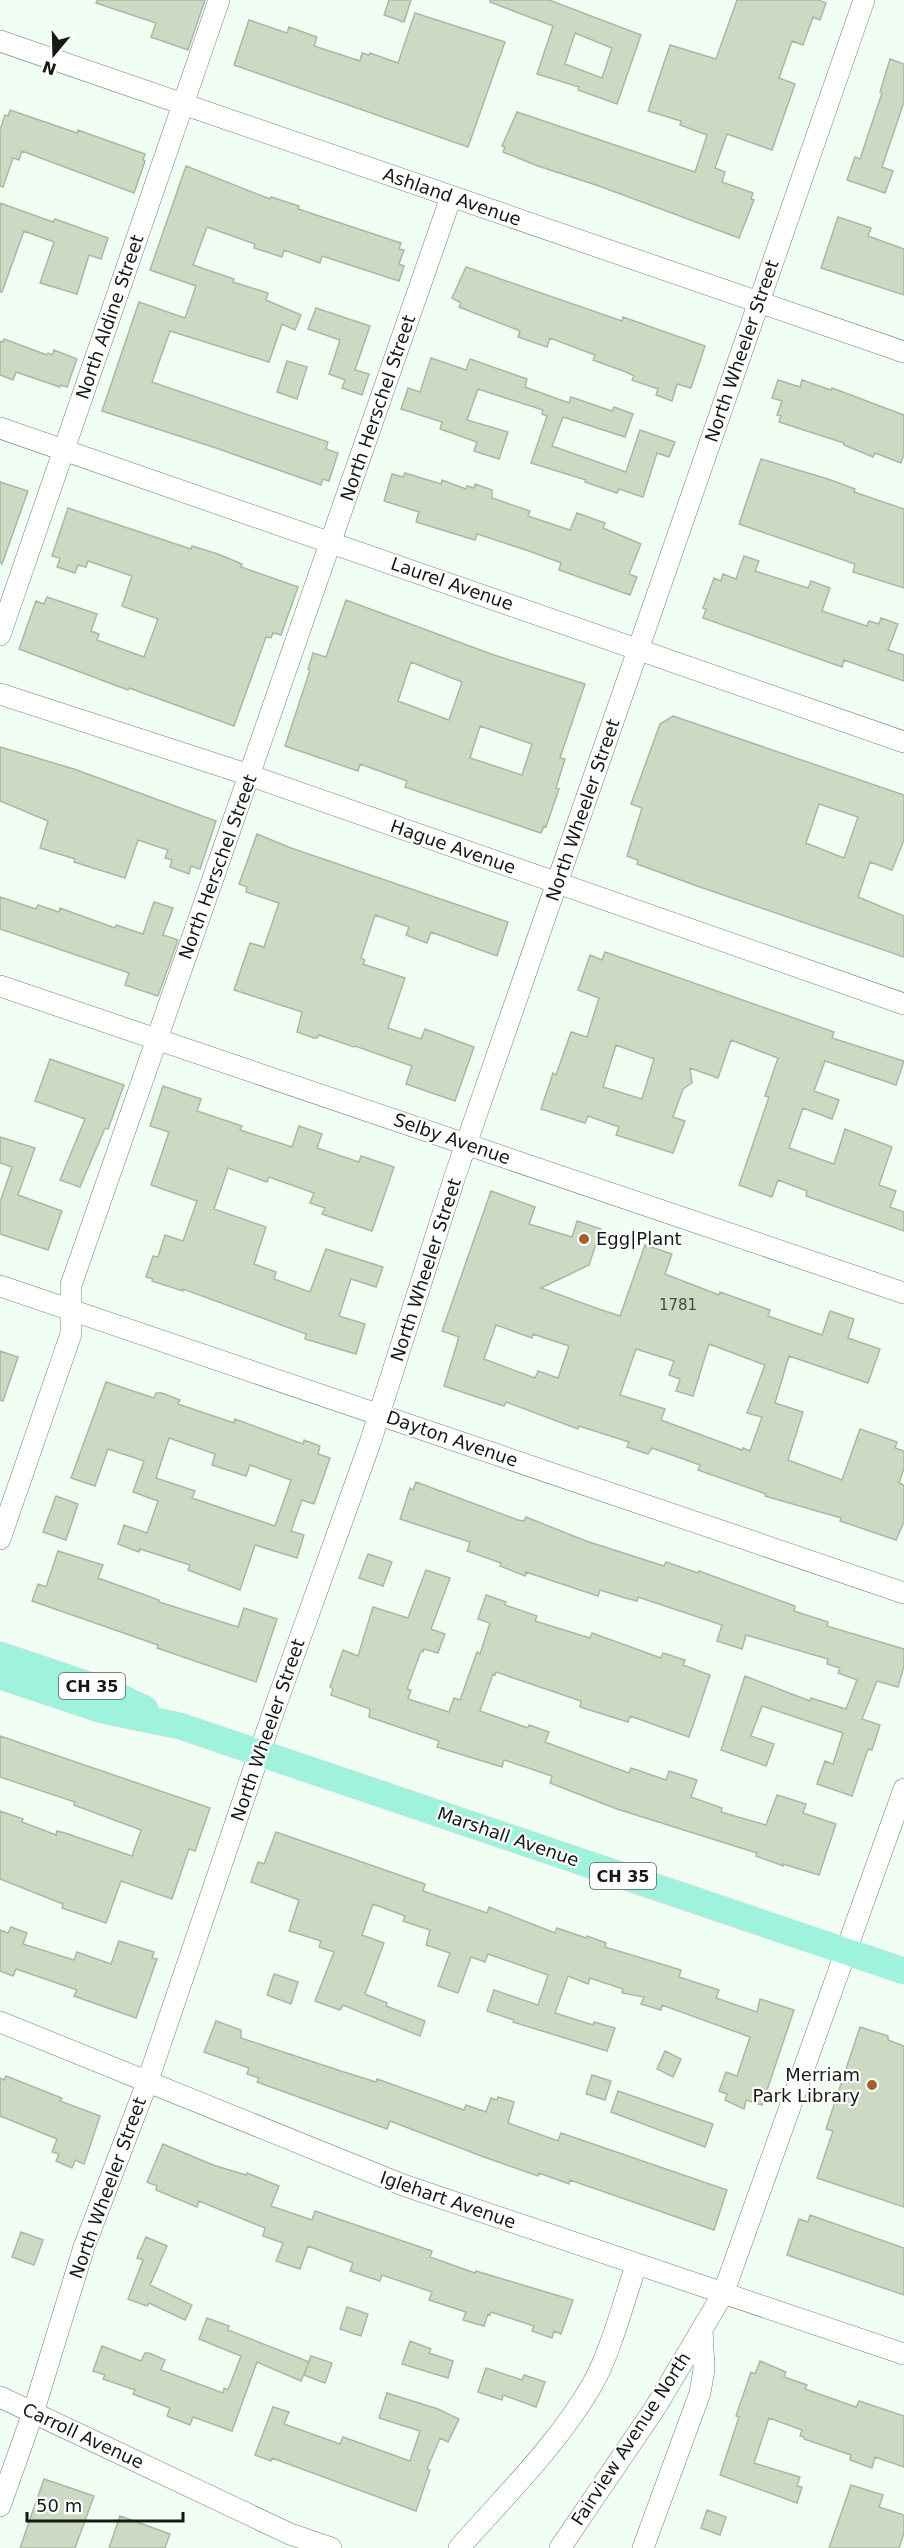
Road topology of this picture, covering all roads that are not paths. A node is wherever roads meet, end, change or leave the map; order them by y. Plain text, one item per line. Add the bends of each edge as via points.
1 (219, 0) edge
2 (864, 0) edge
3 (0, 40) edge
4 (184, 102) junction
5 (451, 197) junction
6 (759, 302) junction
7 (904, 352) edge
8 (0, 428) edge
9 (65, 451) junction
10 (331, 541) junction
11 (0, 635) edge
12 (638, 649) junction
13 (0, 694) edge
14 (904, 742) edge
15 (250, 777) junction
16 (557, 883) junction
17 (0, 986) edge
18 (904, 1004) edge
19 (157, 1039) junction
20 (466, 1144) junction
21 (0, 1286) edge
22 (904, 1293) edge
23 (72, 1310) junction
24 (379, 1414) junction
25 (0, 1539) edge
26 (904, 1593) edge
27 (0, 1655) edge
28 (0, 1676) edge
29 (180, 1726) junction
30 (260, 1753) junction
31 (904, 1789) edge
32 (846, 1951) junction
33 (904, 1971) edge
34 (0, 2022) edge
35 (147, 2083) junction
36 (636, 2265) junction
37 (723, 2294) junction
38 (702, 2330) junction
39 (904, 2354) edge
40 (0, 2397) edge
41 (33, 2413) junction
42 (0, 2506) edge
43 (331, 2548) edge
44 (459, 2548) edge
45 (560, 2548) edge
46 (643, 2548) edge

1 - 4 street, North Aldine Street
2 - 6 street, North Wheeler Street
3 - 4 street, Ashland Avenue
4 - 5 street, Ashland Avenue
4 - 9 street, North Aldine Street
5 - 6 street, Ashland Avenue
5 - 10 street, North Herschel Street
6 - 7 street, Ashland Avenue
6 - 12 street, North Wheeler Street
8 - 9 street, Laurel Avenue
9 - 10 street, Laurel Avenue
9 - 11 street, North Aldine Street
10 - 12 street, Laurel Avenue
10 - 15 street, North Herschel Street
12 - 14 street, Laurel Avenue
12 - 16 street, North Wheeler Street
13 - 15 street, Hague Avenue
15 - 16 street, Hague Avenue
15 - 19 street, North Herschel Street
16 - 18 street, Hague Avenue
16 - 20 street, North Wheeler Street
17 - 19 street, Selby Avenue
19 - 20 street, Selby Avenue
19 - 23 street, North Herschel Street via 71,1285
20 - 22 street, Selby Avenue
20 - 24 street, North Wheeler Street
21 - 23 street, Dayton Avenue
23 - 24 street, Dayton Avenue
23 - 25 street, North Herschel Street via 72,1334
24 - 26 street, Dayton Avenue
24 - 30 street, North Wheeler Street
27 - 29 main road, Marshall Avenue / CH 35 via 107,1691
28 - 29 main road, Marshall Avenue / CH 35 via 102,1710
29 - 30 main road, Marshall Avenue / CH 35
30 - 32 main road, Marshall Avenue / CH 35
30 - 35 street, North Wheeler Street
31 - 32 street, Fairview Avenue North
32 - 33 main road, Marshall Avenue / CH 35
32 - 37 street, Fairview Avenue North
34 - 35 street, Iglehart Avenue
35 - 36 street, Iglehart Avenue via 403,2185
35 - 41 street, North Wheeler Street via 84,2247
36 - 37 street, Iglehart Avenue
36 - 44 street via 603,2361 584,2398 558,2434
37 - 38 street, Fairview Avenue North
37 - 39 street, Iglehart Avenue
38 - 45 street, Fairview Avenue North via 655,2408
38 - 46 street, Fairview Avenue North via 704,2369 700,2393
40 - 41 street, Carroll Avenue
41 - 42 street, North Wheeler Street
41 - 43 street, Carroll Avenue via 290,2534

